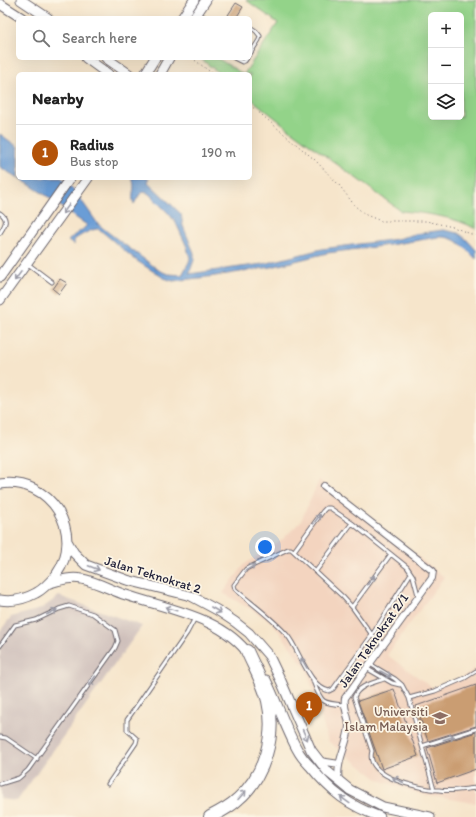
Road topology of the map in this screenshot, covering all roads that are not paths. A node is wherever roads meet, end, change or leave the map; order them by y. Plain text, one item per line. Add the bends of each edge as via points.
1 (21, 0) edge
2 (194, 0) edge
3 (206, 0) edge
4 (0, 4) edge
5 (196, 15) edge
6 (19, 16) edge
7 (45, 16) edge
8 (183, 16) edge
9 (252, 28) edge
10 (252, 51) edge
11 (83, 60) edge
12 (89, 60) edge
13 (109, 60) edge
14 (154, 60) edge
15 (168, 60) edge
16 (94, 72) edge
17 (105, 72) edge
18 (125, 72) edge
19 (146, 72) edge
20 (161, 72) edge
21 (69, 180) edge
22 (85, 182) edge
23 (0, 213) edge
24 (0, 232) edge
25 (27, 263) junction
26 (0, 277) edge
27 (52, 282) dead end
28 (0, 300) edge
29 (0, 484) edge
30 (324, 486) dead end
31 (352, 523) junction
32 (67, 542) junction
33 (294, 551) junction
34 (391, 554) junction
35 (316, 572) junction
36 (411, 573) junction
37 (50, 583) junction
38 (418, 596) junction
39 (0, 600) edge
40 (352, 607) junction
41 (196, 617) junction
42 (372, 635) junction
43 (382, 644) junction
44 (0, 646) edge
45 (247, 651) junction
46 (368, 666) junction
47 (476, 670) edge
48 (384, 679) junction
49 (313, 680) junction
50 (402, 685) junction
51 (409, 698) junction
52 (344, 705) junction
53 (476, 729) edge
54 (0, 737) edge
55 (422, 746) junction
56 (36, 760) junction
57 (320, 761) junction
58 (339, 764) junction
59 (339, 781) junction
60 (0, 784) edge
61 (108, 784) dead end
62 (476, 788) edge
63 (434, 790) junction
64 (210, 817) edge
65 (380, 817) edge
66 (430, 817) edge

1 - 7 main road
2 - 8 main road
3 - 5 main road
4 - 6 main road
9 - 10 lane via 260,36
11 - 16 main road
12 - 17 main road
13 - 18 main road
14 - 19 main road
15 - 20 main road
21 - 26 main road
22 -> 25 main road
23 - 24 lane via 6,220
25 - 27 lane
25 -> 28 main road
29 - 32 main road via 23,484 50,500 65,526
30 - 38 street, Jalan Teknokrat 2/1 via 433,571 432,578
33 -> 31 lane via 326,508
31 - 34 lane
31 - 35 lane
32 - 37 main road via 60,569
32 -> 57 main road, Jalan Teknokrat 2 via 86,565 127,580 191,596 217,610 249,633 269,656 311,750
33 - 35 lane
49 -> 33 lane via 287,635 234,587 246,569 288,549
34 - 36 lane
40 -> 34 lane
35 - 40 lane
36 - 38 lane
36 - 42 lane
37 - 39 main road via 29,597
41 -> 37 main road, Jalan Teknokrat 2 via 82,579 65,578
38 - 43 street, Jalan Teknokrat 2/1
40 - 42 lane
41 - 45 main road, Jalan Teknokrat 2 via 228,634
41 - 61 lane via 127,720 127,730 137,739 136,743
42 - 43 lane
42 - 49 lane via 331,690 325,690
43 - 46 street, Jalan Teknokrat 2/1
44 -> 56 lane via 16,626 69,606 93,614 115,630 118,641 115,648
64 -> 45 highway via 227,808 245,792 258,774 269,746 271,714 268,700
65 -> 45 main road, Jalan Teknokrat 2 via 349,803 325,784 298,751 264,676
46 - 48 lane
46 -> 50 lane via 395,678
46 - 52 street, Jalan Teknokrat 2/1 via 345,698
47 - 51 lane via 465,678 435,691
48 - 50 lane
63 -> 48 lane via 406,784 379,772 372,765 372,751 354,697 363,687
49 - 52 lane via 323,701 327,704
50 - 51 lane
51 - 55 lane
52 - 58 street, Jalan Teknokrat 2/1 via 349,724 348,737
55 -> 53 lane
54 - 56 lane via 6,738
55 - 63 lane
56 - 60 lane via 19,778
57 - 58 street
57 - 59 main road, Jalan Teknokrat 2
58 - 59 street, Jalan Teknokrat 2/1
59 - 66 main road, Jalan Teknokrat 2 via 350,790 383,807
62 - 63 lane

